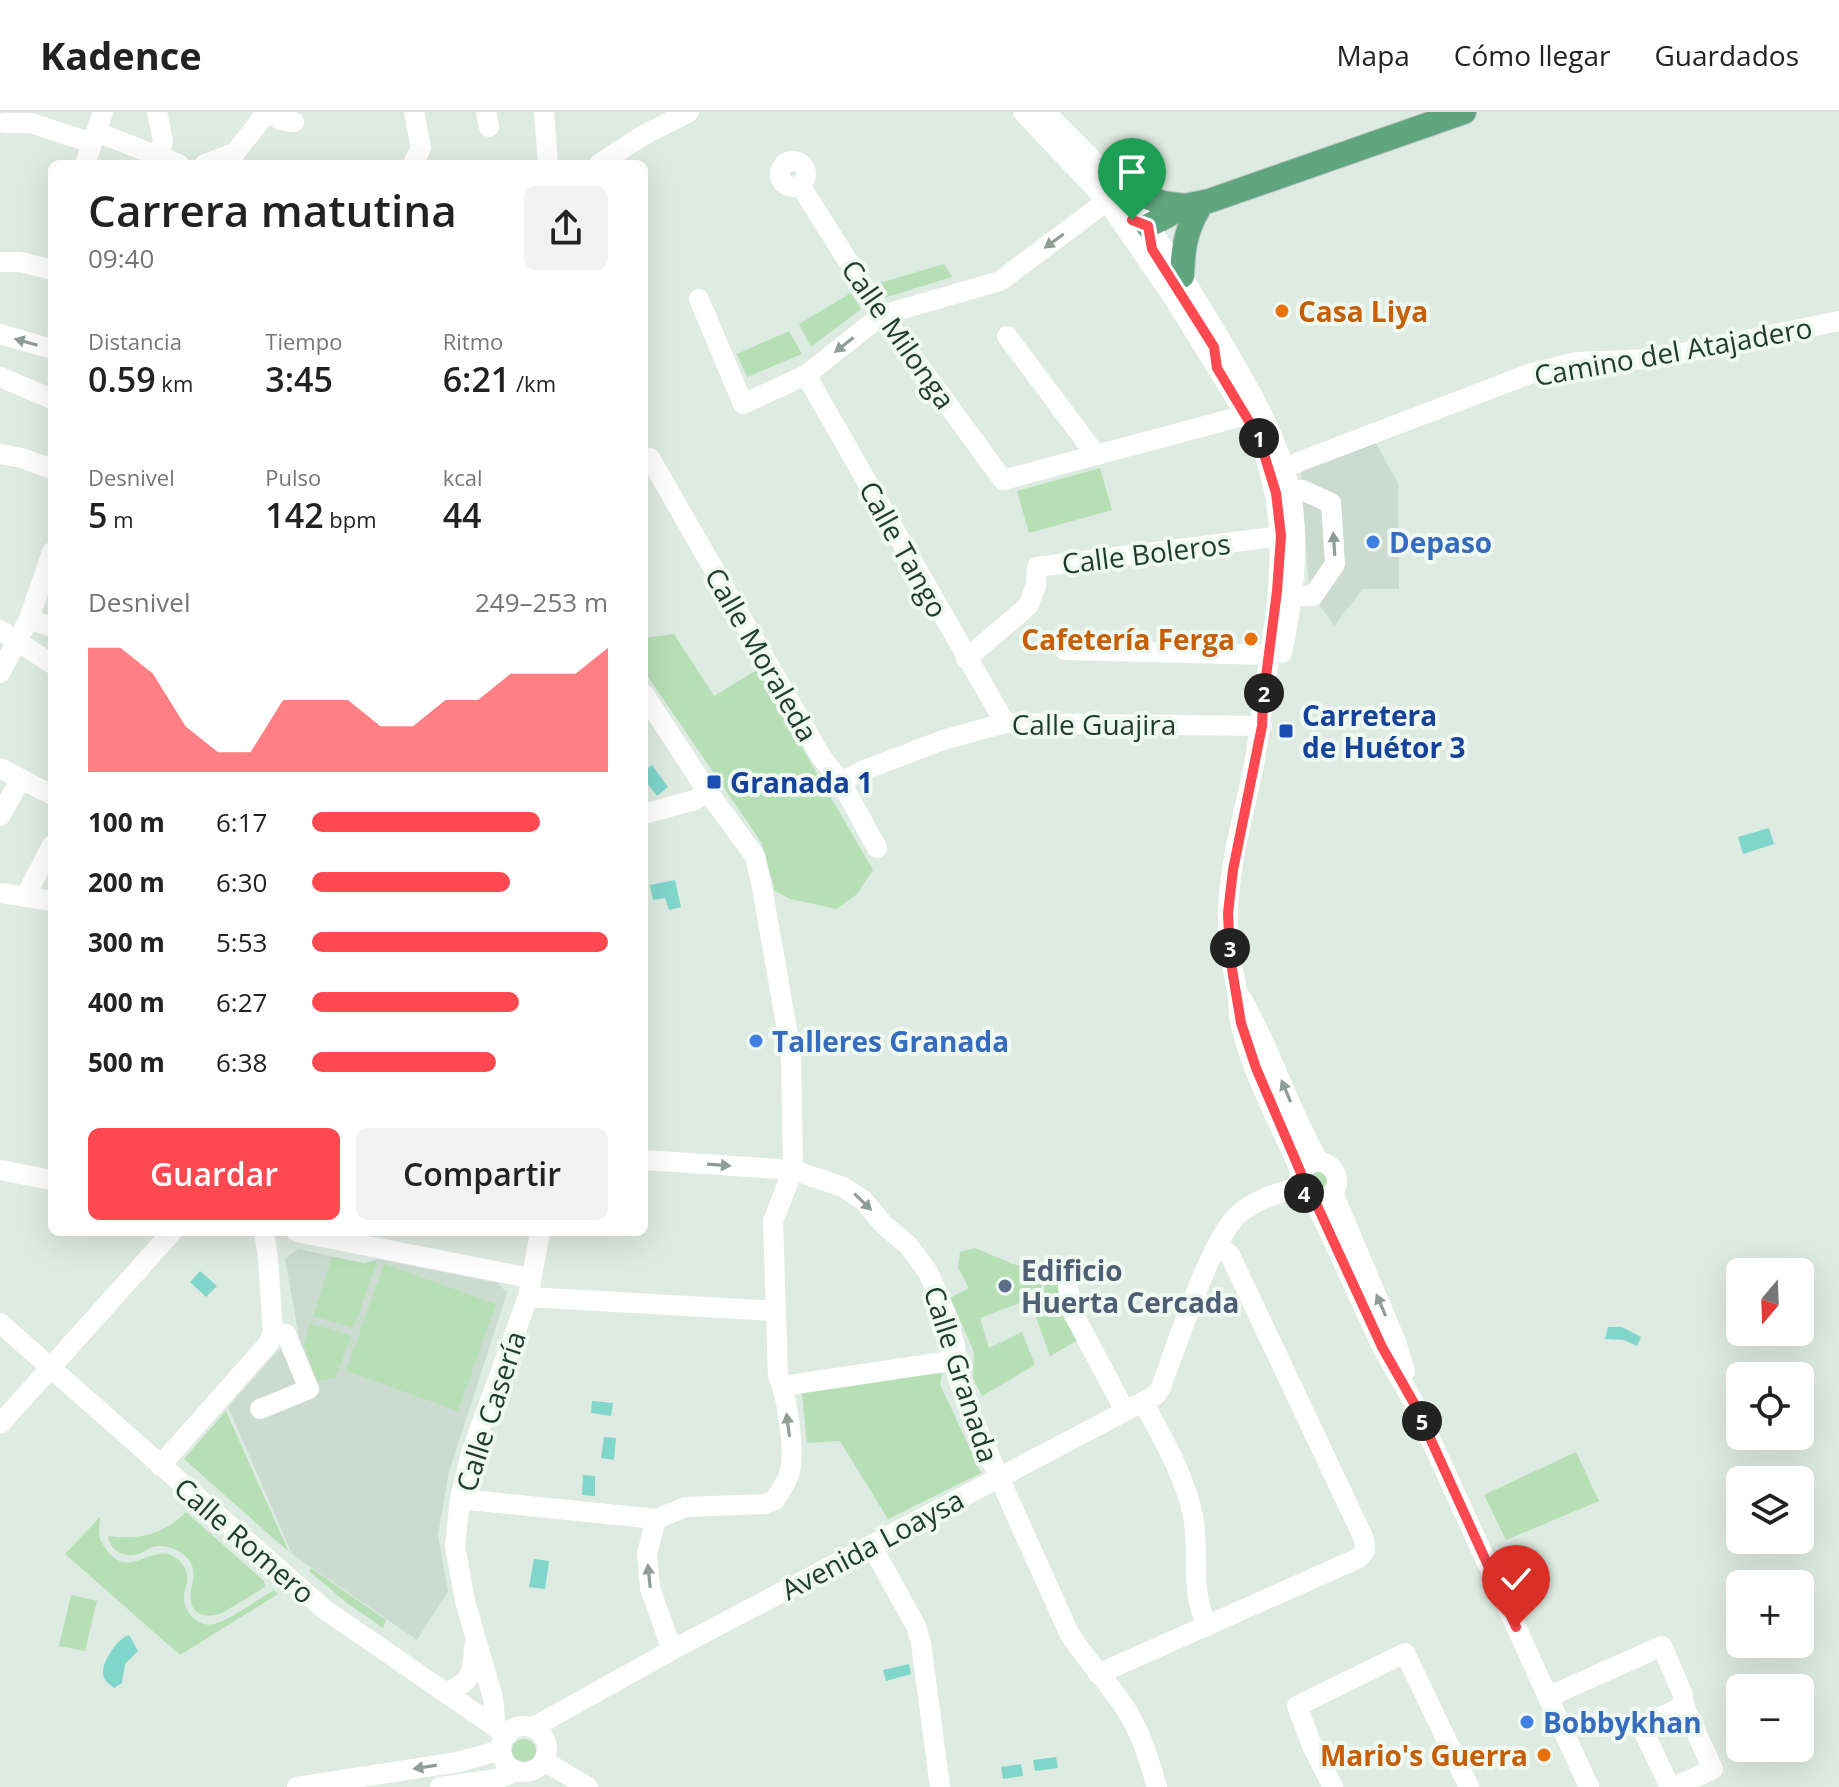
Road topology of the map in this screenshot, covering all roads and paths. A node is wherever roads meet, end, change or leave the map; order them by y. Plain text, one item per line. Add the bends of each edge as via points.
1 (103, 112) edge
2 (157, 112) edge
3 (267, 112) edge
4 (414, 112) edge
5 (544, 112) edge
6 (689, 112) edge
7 (1464, 112) edge
8 (1034, 115) edge
9 (294, 122) dead end
10 (4, 123) dead end
11 (94, 138) junction
12 (160, 155) junction
13 (86, 160) edge
14 (171, 160) edge
15 (220, 160) edge
16 (415, 160) edge
17 (548, 160) edge
18 (605, 160) edge
19 (800, 185) dead end
20 (1112, 194) junction
21 (1197, 206) junction
22 (1148, 226) junction
23 (0, 262) edge
24 (48, 269) edge
25 (1182, 276) junction
26 (699, 299) dead end
27 (882, 315) junction
28 (1839, 321) edge
29 (0, 334) edge
30 (1007, 336) dead end
31 (48, 348) edge
32 (1217, 368) junction
33 (806, 375) junction
34 (0, 377) edge
35 (48, 397) edge
36 (1246, 415) junction
37 (1266, 422) junction
38 (0, 454) edge
39 (1096, 455) junction
40 (648, 462) edge
41 (48, 468) edge
42 (1283, 468) junction
43 (1290, 490) junction
44 (1281, 536) junction
45 (48, 564) edge
46 (1294, 596) junction
47 (29, 619) junction
48 (48, 626) edge
49 (9, 635) edge
50 (1065, 650) dead end
51 (1270, 655) junction
52 (966, 659) junction
53 (48, 662) edge
54 (0, 673) edge
55 (648, 700) edge
56 (1005, 723) junction
57 (1262, 726) junction
58 (0, 768) edge
59 (21, 779) junction
60 (841, 782) junction
61 (707, 791) junction
62 (48, 793) edge
63 (648, 813) edge
64 (0, 816) edge
65 (877, 848) dead end
66 (48, 853) edge
67 (0, 893) edge
68 (25, 897) junction
69 (48, 900) edge
70 (1237, 990) junction
71 (648, 1160) edge
72 (1319, 1162) junction
73 (0, 1170) edge
74 (793, 1170) junction
75 (48, 1179) edge
76 (1312, 1188) junction
77 (168, 1236) edge
78 (265, 1236) edge
79 (314, 1236) edge
80 (539, 1236) edge
81 (1218, 1246) junction
82 (1066, 1274) dead end
83 (529, 1287) junction
84 (775, 1311) junction
85 (0, 1323) edge
86 (273, 1334) junction
87 (957, 1360) junction
88 (50, 1368) junction
89 (783, 1386) junction
90 (1134, 1406) junction
91 (260, 1409) dead end
92 (0, 1424) edge
93 (160, 1466) junction
94 (997, 1479) junction
95 (460, 1499) junction
96 (656, 1519) junction
97 (871, 1545) junction
98 (1208, 1626) junction
99 (474, 1639) junction
100 (672, 1650) junction
101 (1098, 1674) junction
102 (446, 1693) junction
103 (1548, 1697) junction
104 (1684, 1706) junction
105 (532, 1728) junction
106 (501, 1737) junction
107 (544, 1761) junction
108 (517, 1771) junction
109 (297, 1787) edge
110 (440, 1787) edge
111 (588, 1787) edge
112 (940, 1787) edge
113 (1157, 1787) edge
114 (1333, 1787) edge
115 (1469, 1787) edge
116 (1589, 1787) edge
117 (1672, 1787) edge

1 - 11 street
2 - 12 street
3 - 9 street
3 - 15 street via 235,153
4 - 16 street via 421,148
5 - 17 street
6 - 18 street
7 - 21 main road
8 - 20 street
10 - 11 street via 31,123
11 - 12 street
11 - 13 street
12 - 14 street
19 - 27 street, Calle Milonga
20 - 21 main road
20 - 22 street
20 -> 27 street via 1000,281
20 - 32 street via 1135,240
21 - 22 main road
21 - 25 main road via 1183,246
22 - 25 street
22 - 32 street via 1152,249 1214,347
23 - 24 street
25 - 37 street
26 - 33 street via 743,404
27 -> 33 street
27 - 39 street, Calle Milonga via 1003,480
28 - 42 street, Camino del Atajadero via 1652,359 1577,362 1532,373
31 -> 29 street
30 - 39 street
32 - 36 street
33 - 52 street, Calle Tango
34 - 35 street
36 - 37 street
36 - 39 street
36 - 44 street via 1268,462
37 - 42 street
38 - 41 street
40 - 60 street, Calle Moraleda
42 - 43 street
43 - 46 street
46 -> 43 street via 1313,596 1335,564 1331,503
44 - 46 street via 1288,548 1287,582
44 - 51 street
44 - 52 street, Calle Boleros via 1037,567 1028,606
45 - 47 street
46 - 57 street
47 - 48 street
47 - 49 street
49 - 53 street
49 - 54 street
50 - 51 street
51 - 57 street
52 - 56 street, Calle Tango
55 - 61 street
56 - 57 street, Calle Guajira
56 - 60 street, Calle Guajira via 943,740
57 - 70 street via 1228,913
58 - 59 street
59 - 62 street
59 - 64 street
60 - 65 street, Calle Moraleda
61 - 63 street via 695,800
61 - 74 street via 755,856 791,1053
66 - 68 street
67 - 68 street
68 - 69 street
72 -> 70 street
70 - 76 street via 1256,1068
71 -> 74 street, Calle Granada
72 - 76 street, Avenida Loaysa via 1309,1164
72 - 76 street via 1330,1165 1337,1184
73 - 75 street
74 - 84 street via 773,1221
74 -> 87 street, Calle Granada via 843,1187 863,1200 908,1245 928,1272 946,1314
76 - 81 street, Avenida Loaysa via 1268,1197 1237,1215
76 - 103 street via 1396,1342 1415,1405
77 - 88 street
78 - 86 street
79 - 83 street
80 - 83 street, Calle Casería
81 - 90 street, Avenida Loaysa via 1161,1387
81 - 98 street via 1230,1255 1365,1550 1359,1558
82 - 90 street via 1072,1311
83 - 84 street
83 - 95 street, Calle Casería
84 - 89 street
85 - 88 street, Calle Romero
86 - 91 street via 286,1334 309,1389
86 - 93 street
87 - 89 street
87 - 94 street, Calle Granada via 957,1378
88 - 92 street
88 - 93 street, Calle Romero
96 -> 89 street via 686,1507 775,1500 790,1472
90 - 94 street, Avenida Loaysa via 1034,1449
90 - 98 street via 1173,1457 1185,1487 1196,1533 1199,1611
93 - 102 street, Calle Romero via 324,1609
94 - 97 street, Avenida Loaysa
94 - 101 street, Calle Granada via 1069,1633
95 - 96 street
95 - 99 street, Calle Casería via 455,1546
100 -> 96 street via 650,1588 647,1554
97 - 100 street, Avenida Loaysa
97 - 112 street via 921,1643
98 - 101 street
99 - 102 street, Calle Casería via 470,1676
99 - 106 street, Calle Casería
100 - 105 street, Avenida Loaysa
101 - 113 street, Calle Granada via 1136,1728
102 - 106 street, Calle Romero
103 - 104 street via 1662,1646
103 - 116 street
104 - 117 street via 1713,1769
104 - 117 street via 1641,1726
105 - 106 street via 514,1729
105 - 107 street via 546,1742
106 - 108 street via 504,1759
106 -> 109 street via 458,1762
107 - 108 street via 528,1772
107 - 111 street
108 - 110 street
114 - 115 street via 1297,1706 1405,1653

